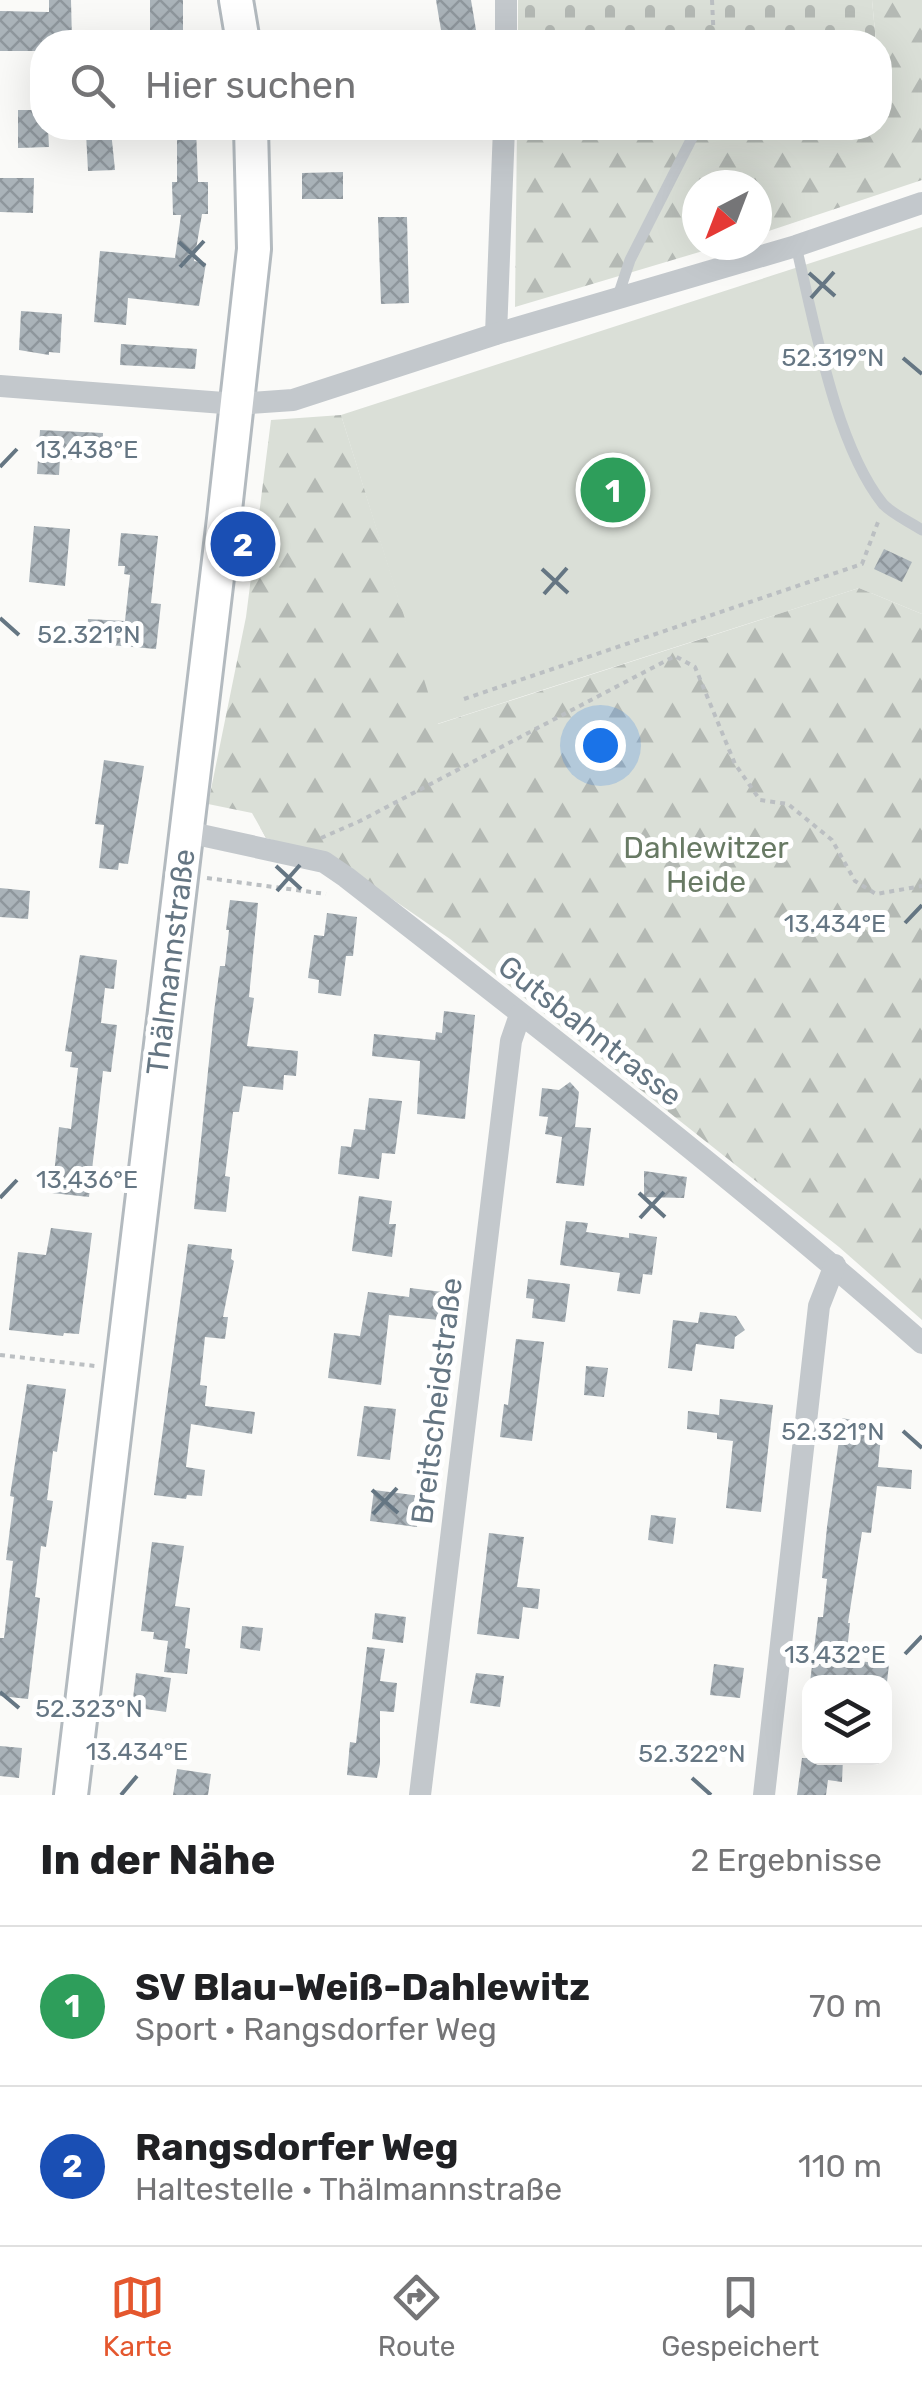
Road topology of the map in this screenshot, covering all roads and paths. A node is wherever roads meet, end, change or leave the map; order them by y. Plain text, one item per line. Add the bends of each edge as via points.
1 (236, 0) edge
2 (506, 0) edge
3 (712, 0) edge
4 (242, 30) edge
5 (506, 30) edge
6 (713, 30) edge
7 (251, 140) edge
8 (504, 140) edge
9 (691, 140) edge
10 (922, 203) edge
11 (796, 246) junction
12 (617, 299) junction
13 (496, 334) junction
14 (0, 386) edge
15 (236, 404) junction
16 (884, 506) junction
17 (922, 530) edge
18 (464, 699) dead end
19 (186, 832) junction
20 (285, 854) junction
21 (197, 877) dead end
22 (922, 886) edge
23 (329, 894) dead end
24 (520, 1015) junction
25 (835, 1265) junction
26 (922, 1343) edge
27 (0, 1355) edge
28 (122, 1368) junction
29 (71, 1795) edge
30 (420, 1795) edge
31 (764, 1795) edge

1 - 4 main road
2 - 5 street
3 - 6 path
7 - 15 main road, Thälmannstraße via 254,249
8 - 13 street
9 - 12 lane
10 - 11 street
11 - 12 street
11 - 16 lane via 830,389
12 - 13 street
13 - 15 street via 294,400
14 - 15 street
15 - 19 main road, Thälmannstraße
16 - 17 lane
16 - 18 path via 862,564
19 - 20 street, Gutsbahntrasse
19 - 28 main road, Thälmannstraße
20 - 22 path via 675,656 695,668 735,764 760,800 788,804 832,840 855,881 876,894
20 - 24 street, Gutsbahntrasse via 324,862 346,877
21 - 23 path
24 - 25 street, Gutsbahntrasse
24 - 30 street, Breitscheidstraße via 509,1054
25 - 26 street, Gutsbahntrasse
25 - 31 street via 819,1306
27 - 28 path
28 - 29 main road, Thälmannstraße

